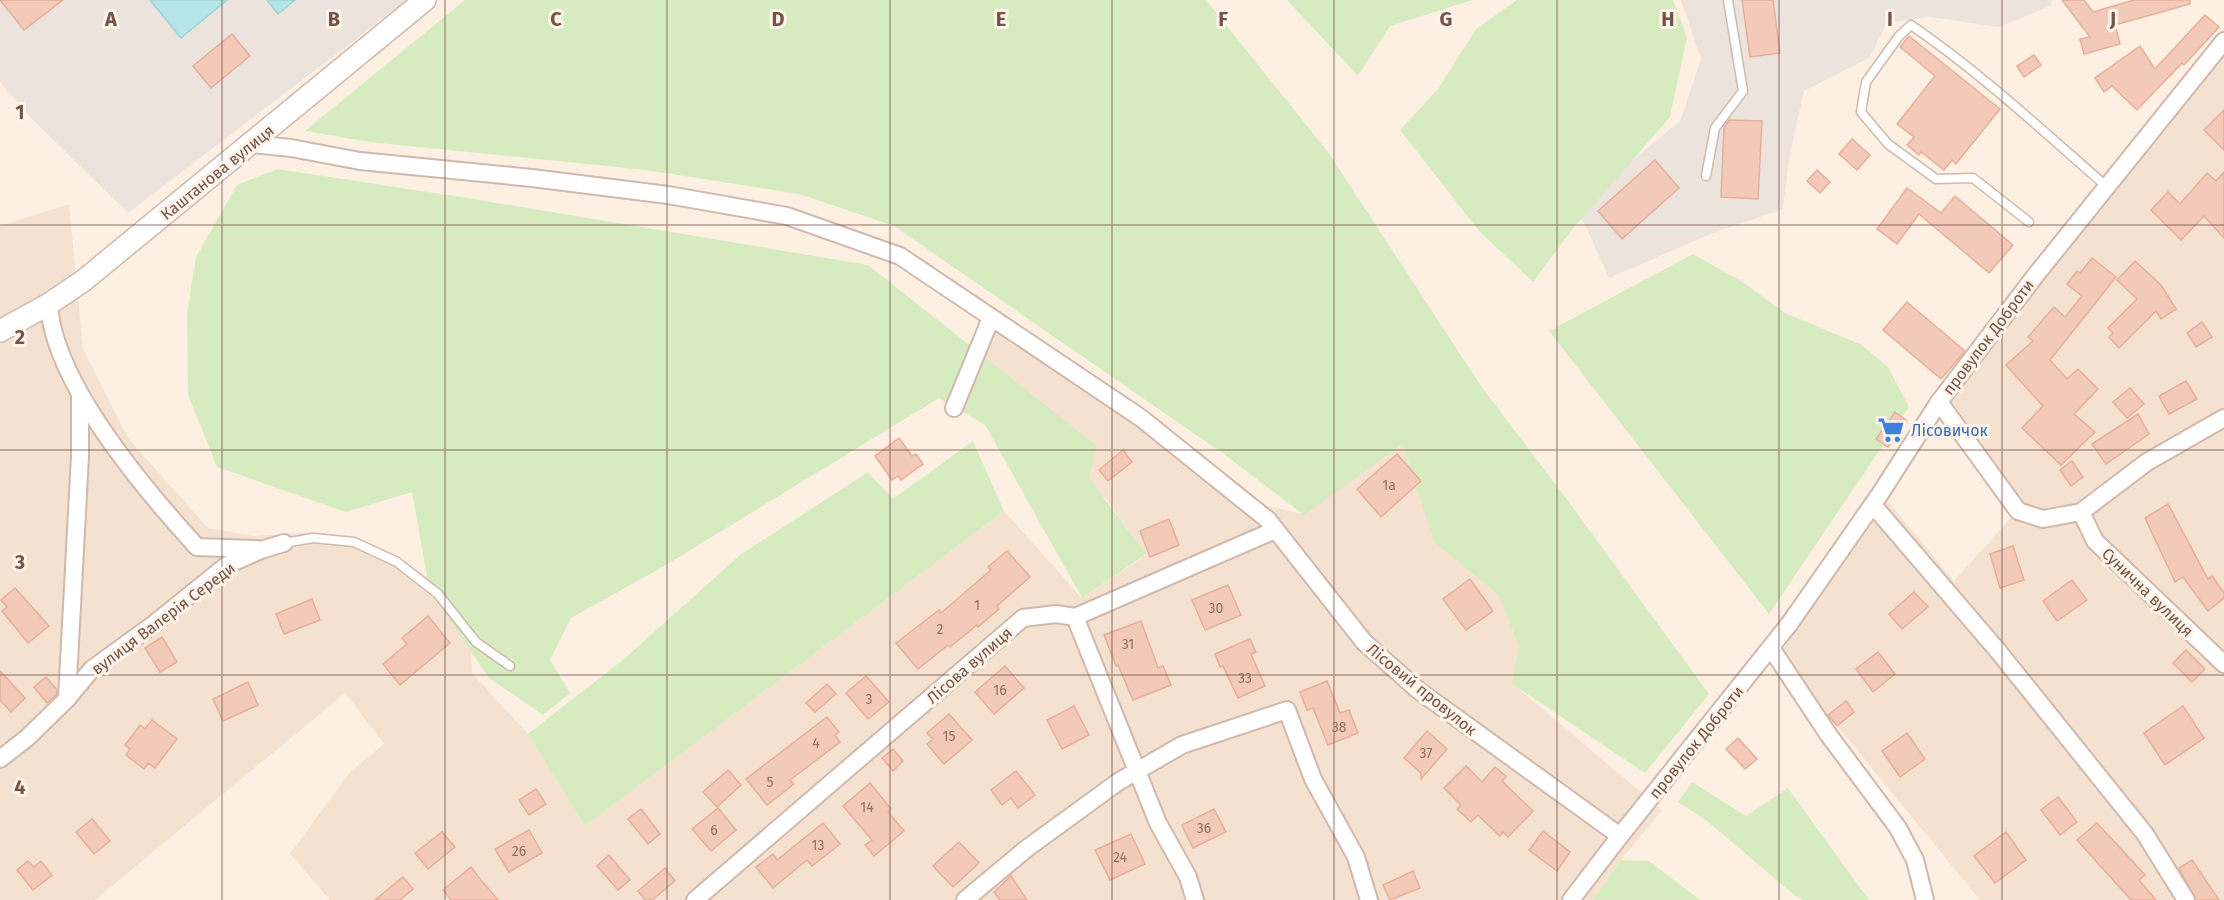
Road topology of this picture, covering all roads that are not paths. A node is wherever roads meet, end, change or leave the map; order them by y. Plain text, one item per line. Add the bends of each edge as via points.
1 (425, 0) edge
2 (1728, 0) edge
3 (2224, 41) edge
4 (252, 144) junction
5 (1706, 176) dead end
6 (2106, 186) junction
7 (2029, 222) dead end
8 (48, 304) junction
9 (991, 318) junction
10 (0, 331) edge
11 (80, 395) junction
12 (1939, 402) junction
13 (954, 408) dead end
14 (2224, 418) edge
15 (1873, 505) junction
16 (2081, 512) junction
17 (1275, 530) junction
18 (284, 543) joint
19 (261, 550) junction
20 (1075, 616) junction
21 (1771, 648) junction
22 (2224, 664) edge
23 (510, 666) dead end
24 (67, 699) junction
25 (0, 759) edge
26 (1137, 771) junction
27 (1620, 836) junction
28 (695, 900) edge
29 (965, 900) edge
30 (1195, 900) edge
31 (1369, 900) edge
32 (1571, 900) edge
33 (1925, 900) edge
34 (2186, 900) edge

1 - 4 street, Каштанова вулиця
2 - 5 lane via 1743,91 1715,128
3 - 6 street, провулок Доброти
4 - 8 street, Каштанова вулиця
4 - 9 street, Лісовий провулок via 360,161 668,195 788,216 900,256
6 - 7 lane via 2005,98 1911,25 1866,82 1861,112 1888,144 1936,180 1973,178
6 - 12 street, провулок Доброти
8 - 10 street, Каштанова вулиця
8 - 11 street via 50,322
9 - 13 street
9 - 17 street, Лісовий провулок via 1141,418 1268,520
11 - 19 street via 164,510 198,547
11 - 24 street
12 - 15 street, провулок Доброти
12 - 16 street via 2018,511 2043,519
14 - 16 street via 2147,462
15 - 21 street, провулок Доброти
15 - 34 street via 1998,651 2145,834
16 - 22 street, Сунична вулиця via 2095,541
17 - 20 street
17 - 27 street, Лісовий провулок via 1364,642 1418,690
18 - 19 street, вулиця Валерія Середи
18 - 23 lane via 313,538 354,542 397,562 438,594 476,642
19 - 24 street, вулиця Валерія Середи via 227,566 92,669
20 - 26 street
20 - 28 street, Лісова вулиця via 1023,618
21 - 27 street, провулок Доброти
21 - 33 street via 1828,734 1898,828 1915,860
24 - 25 street, вулиця Валерія Середи
26 - 29 street via 1026,849
26 - 30 street via 1158,823 1188,877
26 - 31 street via 1182,745 1287,710 1313,779 1356,857
27 - 32 street

